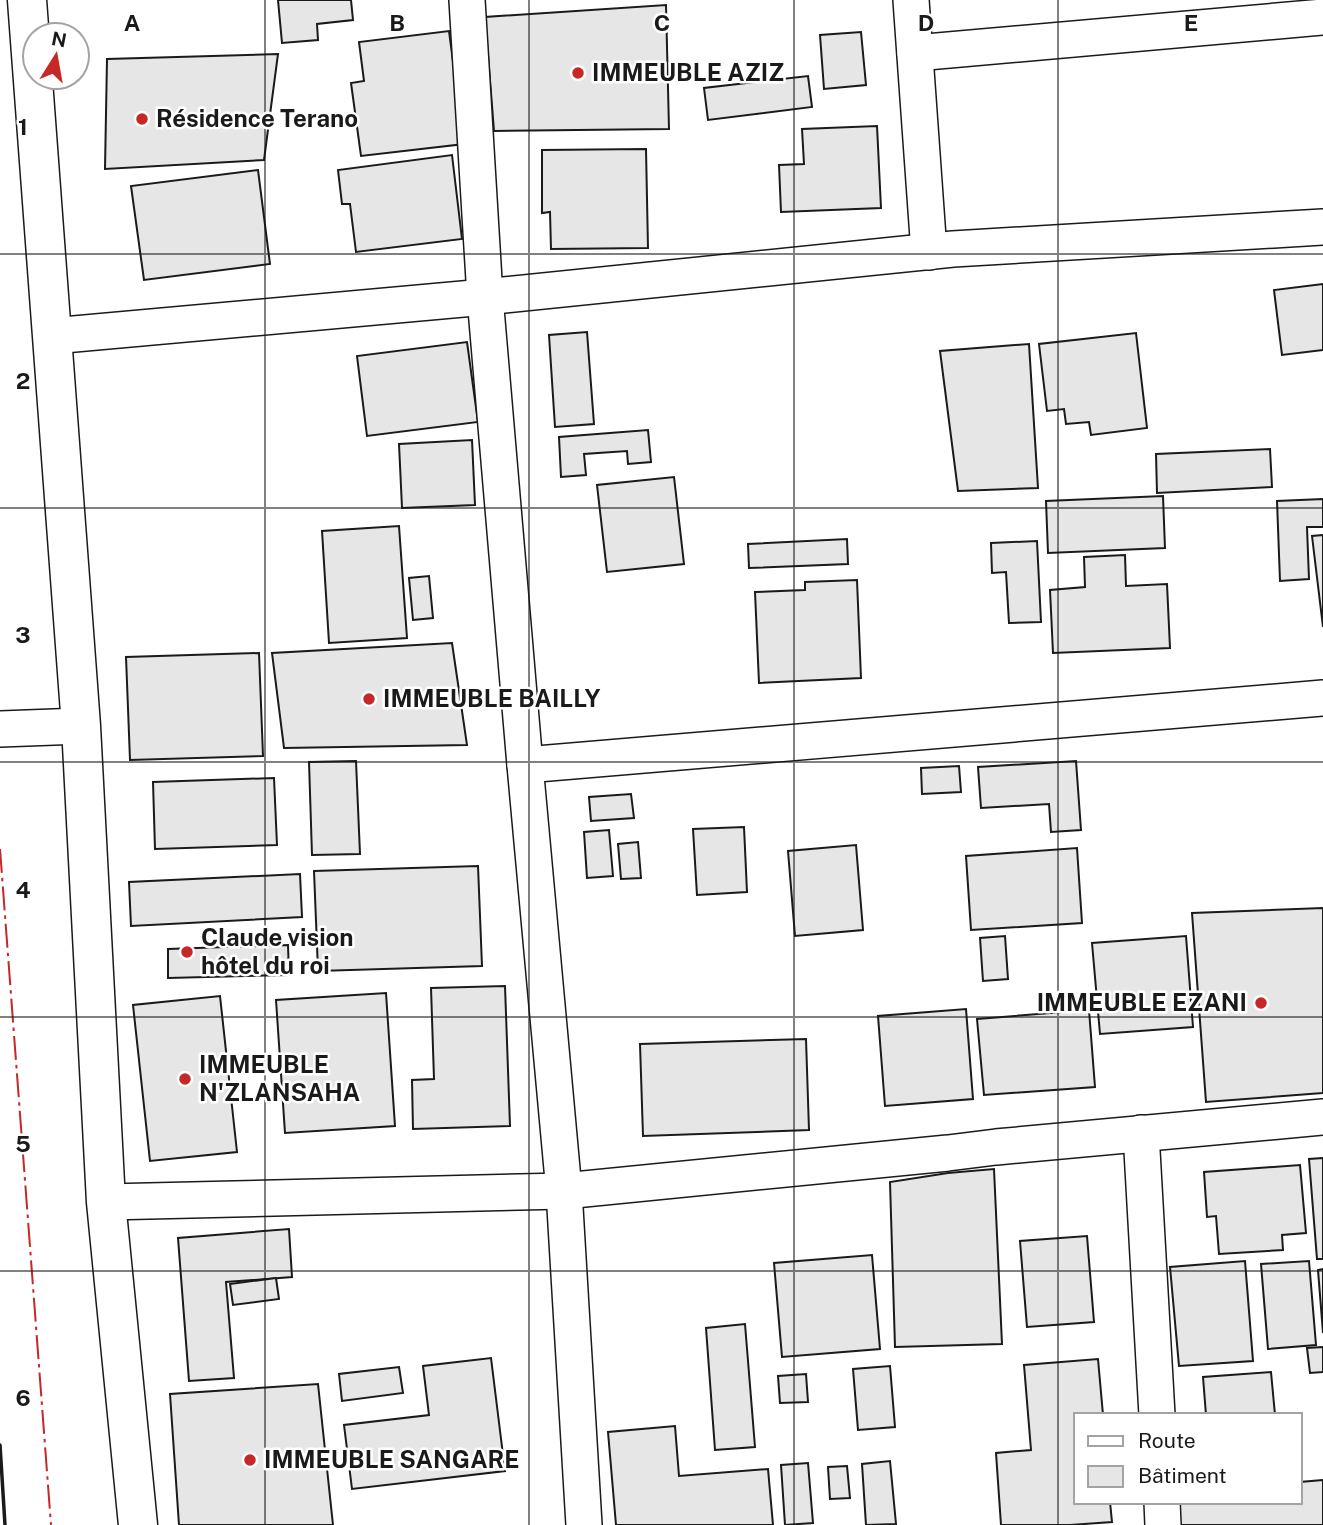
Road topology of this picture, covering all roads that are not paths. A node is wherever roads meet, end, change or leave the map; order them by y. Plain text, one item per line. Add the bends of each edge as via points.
1 (27, 0) edge
2 (467, 0) edge
3 (911, 0) edge
4 (1323, 17) edge
5 (915, 53) junction
6 (1323, 227) edge
7 (929, 252) junction
8 (485, 297) junction
9 (52, 336) junction
10 (1323, 698) edge
11 (81, 726) junction
12 (0, 729) edge
13 (525, 765) junction
14 (1323, 1117) edge
15 (1141, 1133) junction
16 (564, 1191) junction
17 (106, 1202) junction
18 (1157, 1413) edge
19 (1162, 1504) edge
20 (138, 1525) edge
21 (584, 1525) edge
22 (1163, 1525) edge

1 - 9 street
2 - 8 street
3 - 5 street
4 - 5 street
5 - 7 street
6 - 7 street
7 - 8 street
8 - 9 street
8 - 13 street
9 - 11 street
10 - 13 street
11 - 12 street
11 - 17 street
13 - 16 street
14 - 15 street
15 - 16 street
15 - 18 street
16 - 17 street
16 - 21 street
17 - 20 street
19 - 22 street

